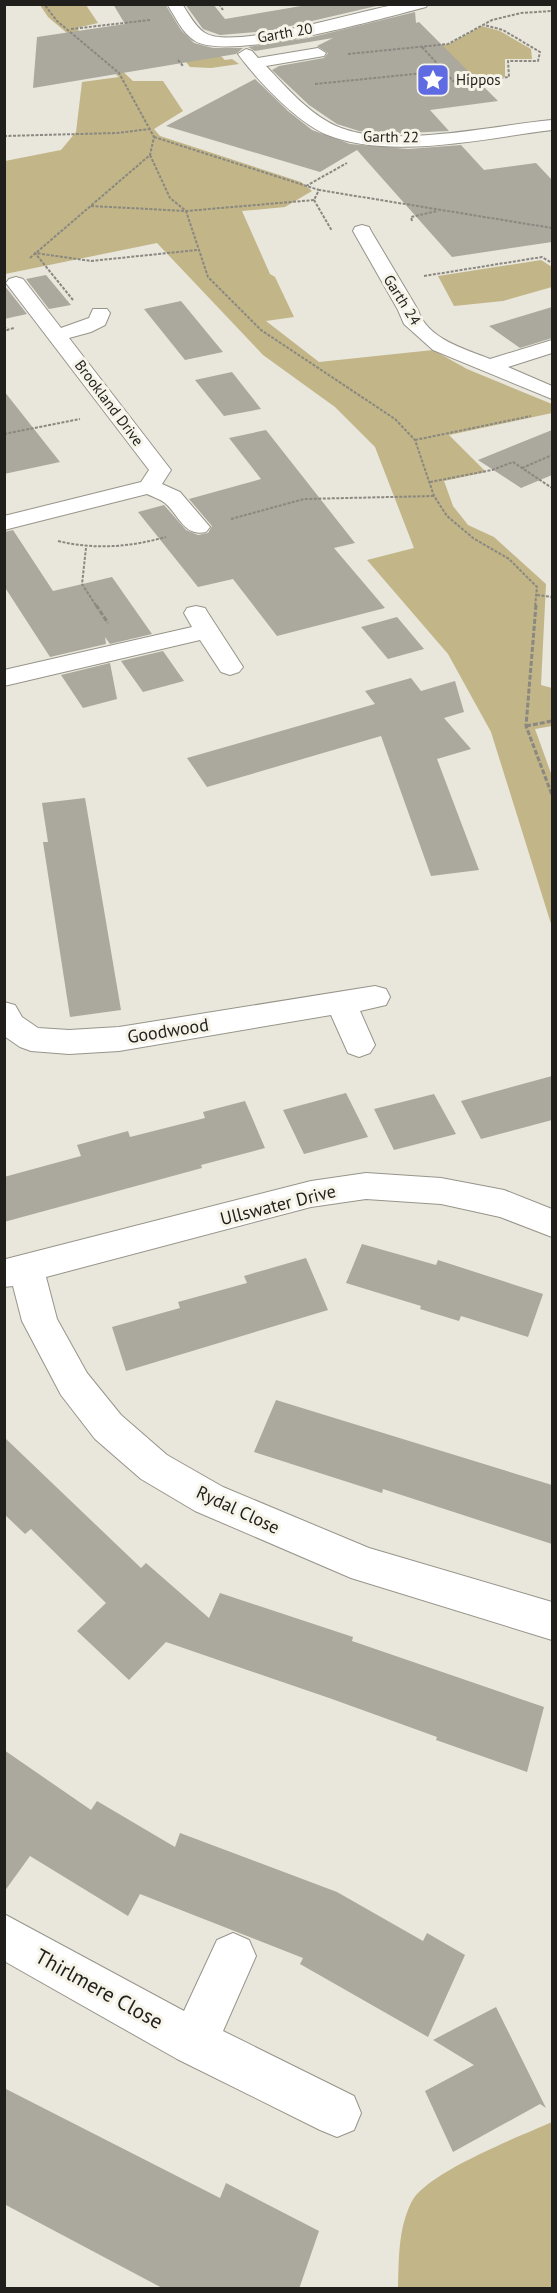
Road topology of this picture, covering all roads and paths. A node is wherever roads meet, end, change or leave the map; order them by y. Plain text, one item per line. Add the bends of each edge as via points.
1 (44, 4) edge
2 (219, 4) edge
3 (414, 5) edge
4 (179, 10) edge
5 (223, 10) dead end
6 (552, 12) edge
7 (483, 25) junction
8 (70, 30) junction
9 (422, 46) junction
10 (318, 53) joint
11 (445, 71) junction
12 (279, 88) junction
13 (552, 125) edge
14 (150, 129) junction
15 (4, 136) edge
16 (154, 137) junction
17 (150, 155) junction
18 (319, 190) junction
19 (91, 206) junction
20 (441, 210) junction
21 (186, 211) junction
22 (412, 221) dead end
23 (552, 228) edge
24 (362, 231) dead end
25 (197, 250) junction
26 (35, 253) junction
27 (29, 258) dead end
28 (552, 263) edge
29 (390, 281) junction
30 (16, 283) dead end
31 (96, 318) joint
32 (50, 328) junction
33 (552, 346) edge
34 (491, 366) junction
35 (552, 393) edge
36 (541, 414) dead end
37 (119, 416) junction
38 (4, 434) edge
39 (415, 440) junction
40 (552, 455) edge
41 (522, 468) junction
42 (430, 482) junction
43 (149, 487) junction
44 (552, 488) edge
45 (4, 524) edge
46 (198, 527) dead end
47 (86, 548) dead end
48 (537, 595) junction
49 (552, 597) edge
50 (125, 650) junction
51 (230, 667) dead end
52 (4, 678) edge
53 (552, 720) edge
54 (526, 726) junction
55 (552, 795) edge
56 (375, 997) dead end
57 (341, 1002) junction
58 (4, 1013) edge
59 (359, 1045) dead end
60 (552, 1223) edge
61 (15, 1272) edge
62 (552, 1621) edge
63 (4, 1936) edge
64 (233, 1956) dead end
65 (194, 2042) junction
66 (336, 2114) dead end

1 - 8 path
2 - 5 path
3 - 4 street, Garth 20 via 336,24 227,42 196,35
4 - 8 path
6 - 7 path via 521,13
7 - 9 path via 448,44
7 - 11 path via 503,30 540,52 538,61 508,61 509,77 473,82 455,83
8 - 14 path via 119,73
9 - 10 path via 338,56
9 - 11 path
10 - 12 street, Garth 22 via 251,58
11 - 12 path
12 - 13 street, Garth 22 via 330,129 375,140
14 - 15 path
14 - 16 path
16 - 17 path
16 - 18 path
17 - 19 path
17 - 21 path via 170,198
18 - 20 path
18 - 21 path via 314,200
19 - 21 path
19 - 26 path
20 - 22 path via 411,217
20 - 23 path
21 - 25 path
24 - 29 street, Garth 24
25 - 26 path via 92,261
25 - 39 path via 208,277 261,330 395,419
26 - 27 path
26 - 31 path
28 - 29 path via 542,257
29 - 34 street, Garth 24 via 418,328 441,346
30 - 32 street, Brookland Drive
31 - 32 street via 84,328
32 - 37 street, Brookland Drive
33 - 34 street
34 - 35 street, Garth 24
36 - 39 path
37 - 38 path via 74,420
37 - 43 street, Brookland Drive via 160,470
39 - 42 path
40 - 41 path
41 - 42 path via 513,462
41 - 44 path
42 - 48 path via 447,516 472,538 509,559 537,587
43 - 45 street
43 - 46 street via 172,497
47 - 50 path via 82,584
48 - 49 path
48 - 54 path
50 - 51 street via 201,622
50 - 52 street
53 - 54 path
54 - 55 path
56 - 57 street, Goodwood
57 - 58 street, Goodwood via 119,1039 69,1042 31,1039 11,1025
57 - 59 street
60 - 61 street, Ullswater Drive via 504,1204 441,1191 366,1186 311,1194
61 - 62 street, Rydal Close via 74,1384 108,1427 154,1467 209,1499 365,1565
63 - 65 street, Thirlmere Close
64 - 65 street
65 - 66 street, Thirlmere Close

